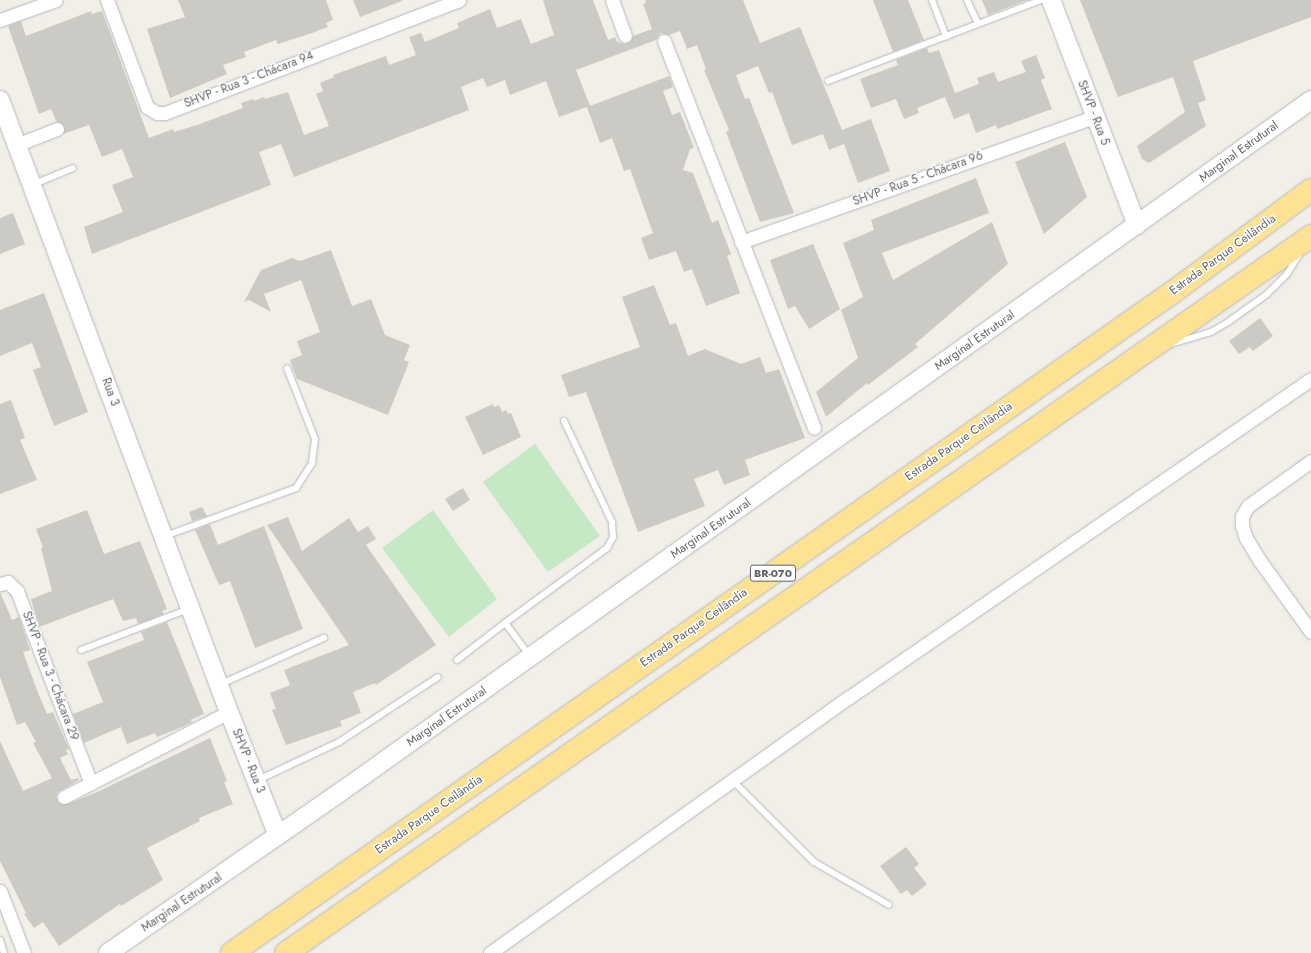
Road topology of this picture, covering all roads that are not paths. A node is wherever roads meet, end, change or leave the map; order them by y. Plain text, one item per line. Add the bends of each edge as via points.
1 (56, 0) edge
2 (107, 0) edge
3 (459, 0) edge
4 (612, 0) edge
5 (932, 0) edge
6 (968, 0) edge
7 (1041, 0) edge
8 (1051, 0) edge
9 (0, 20) edge
10 (978, 24) junction
11 (625, 36) dead end
12 (946, 36) junction
13 (664, 41) dead end
14 (828, 81) dead end
15 (0, 100) edge
16 (1311, 100) edge
17 (1094, 117) junction
18 (57, 129) dead end
19 (16, 145) junction
20 (73, 168) dead end
21 (33, 184) junction
22 (1311, 190) edge
23 (1137, 226) junction
24 (1311, 236) edge
25 (741, 242) junction
26 (287, 368) dead end
27 (1311, 379) edge
28 (564, 421) dead end
29 (814, 428) dead end
30 (1311, 461) edge
31 (164, 537) junction
32 (0, 584) edge
33 (191, 609) junction
34 (505, 623) junction
35 (1311, 632) edge
36 (324, 638) dead end
37 (81, 650) dead end
38 (531, 657) junction
39 (457, 660) dead end
40 (438, 677) dead end
41 (219, 685) junction
42 (229, 712) junction
43 (732, 780) junction
44 (90, 781) junction
45 (256, 781) junction
46 (64, 797) dead end
47 (278, 836) junction
48 (0, 891) edge
49 (889, 905) dead end
50 (0, 940) edge
51 (4, 953) edge
52 (24, 953) edge
53 (108, 953) edge
54 (232, 953) edge
55 (286, 953) edge
56 (490, 953) edge

1 - 9 street
2 - 3 street, SHVP - Rua 3 - Chácara 94 via 146,107 156,113 165,113
4 - 11 street
5 - 12 lane
6 - 10 lane
7 - 10 lane
8 - 17 main road, SHVP - Rua 5
10 - 12 lane
12 - 14 lane
13 - 25 street
15 - 19 main road, Rua 3
16 - 23 main road, Marginal Estrutural
17 - 23 main road, SHVP - Rua 5
17 - 25 street, SHVP - Rua 5 - Chácara 96
18 - 19 street
19 - 21 main road, Rua 3
20 - 21 lane
21 - 31 main road, Rua 3
22 - 54 highway, Estrada Parque Ceilândia / BR-070 via 1173,292
23 - 38 main road, Marginal Estrutural
24 - 55 highway, BR-070
25 - 29 street
26 - 31 lane via 315,439 312,463 296,488
27 - 43 street
28 - 34 lane via 612,522 613,537 607,548
30 - 35 street via 1248,506 1242,516 1242,526 1260,561
31 - 33 main road, Rua 3
32 - 44 street, SHVP - Rua 3 - Chácara 29 via 8,582 17,591
33 - 37 lane
33 - 41 main road, Rua 3
34 - 38 lane
34 - 39 lane
36 - 41 lane
38 - 47 main road, Marginal Estrutural
40 - 45 lane via 338,742
41 - 42 main road, SHVP - Rua 3
42 - 44 street
42 - 45 main road, SHVP - Rua 3
43 - 49 lane via 814,862
43 - 56 street
44 - 46 street
45 - 47 main road, SHVP - Rua 3
47 - 53 main road, Marginal Estrutural
48 - 52 street
50 - 51 lane

